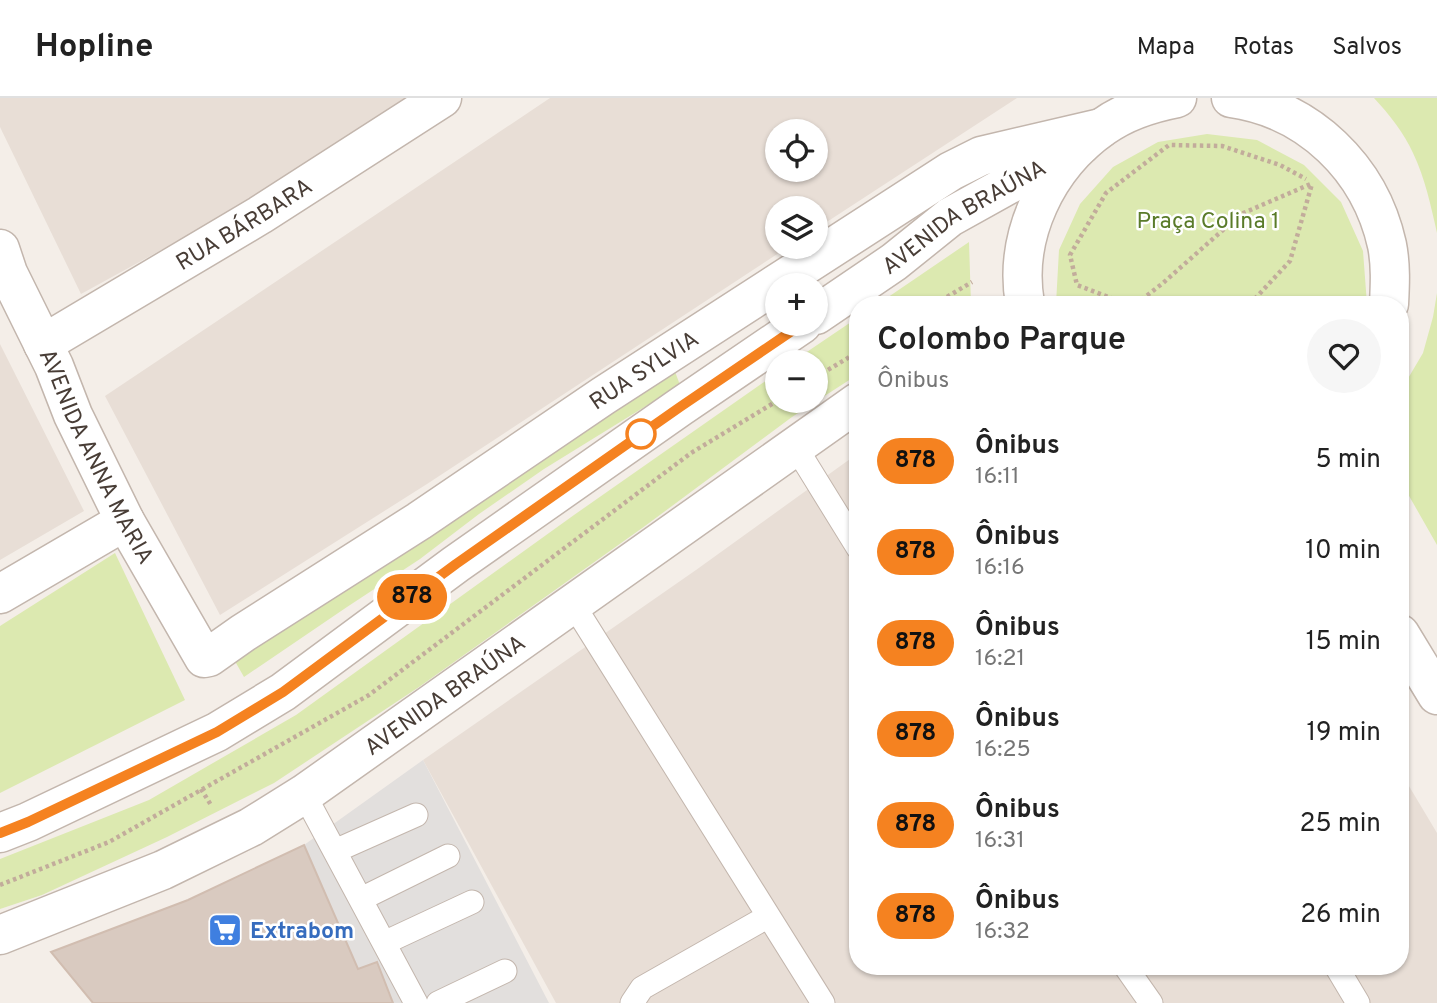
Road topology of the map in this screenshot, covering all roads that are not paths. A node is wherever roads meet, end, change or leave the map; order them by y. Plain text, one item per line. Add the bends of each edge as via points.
1 (442, 98) edge
2 (1231, 98) edge
3 (1163, 100) edge
4 (1282, 104) edge
5 (1096, 123) edge
6 (3, 267) edge
7 (1025, 296) edge
8 (1389, 296) edge
9 (828, 307) edge
10 (784, 336) edge
11 (43, 344) junction
12 (849, 408) edge
13 (795, 446) junction
14 (125, 522) junction
15 (849, 533) edge
16 (0, 594) edge
17 (573, 604) junction
18 (1409, 650) edge
19 (204, 658) joint
20 (1437, 695) edge
21 (304, 794) junction
22 (416, 815) dead end
23 (0, 833) edge
24 (335, 851) junction
25 (448, 856) dead end
26 (361, 899) junction
27 (472, 902) dead end
28 (768, 917) junction
29 (0, 935) edge
30 (384, 943) junction
31 (505, 971) dead end
32 (1131, 975) edge
33 (1341, 975) edge
34 (416, 1003) edge
35 (438, 1003) edge
36 (632, 1003) edge
37 (823, 1003) edge
38 (1151, 1003) edge
39 (1358, 1003) edge

1 - 11 street, RUA BÁRBARA via 260,215
2 - 4 street
3 - 5 street
4 - 8 street via 1350,165 1367,190 1387,247
5 - 7 street via 1046,187 1034,213 1026,240
5 - 9 street, AVENIDA BRAÚNA via 950,217
5 - 19 street, RUA SYLVIA via 981,156 951,171
6 - 11 street, AVENIDA ANNA MARIA
10 - 23 street via 456,564 283,692 217,732
11 - 14 street, AVENIDA ANNA MARIA
12 - 13 street, AVENIDA BRAÚNA
13 - 15 lane
13 - 17 street, AVENIDA BRAÚNA
14 - 16 street
14 - 19 street, AVENIDA ANNA MARIA
17 - 21 street, AVENIDA BRAÚNA
17 - 28 lane
18 - 20 street
21 - 24 lane
21 - 29 street, AVENIDA BRAÚNA via 251,827 163,870
22 - 24 lane
24 - 26 lane
25 - 26 lane
26 - 30 lane
27 - 30 lane
28 - 36 lane via 642,988
28 - 37 lane
30 - 34 lane
31 - 35 lane
32 - 38 lane
33 - 39 lane

